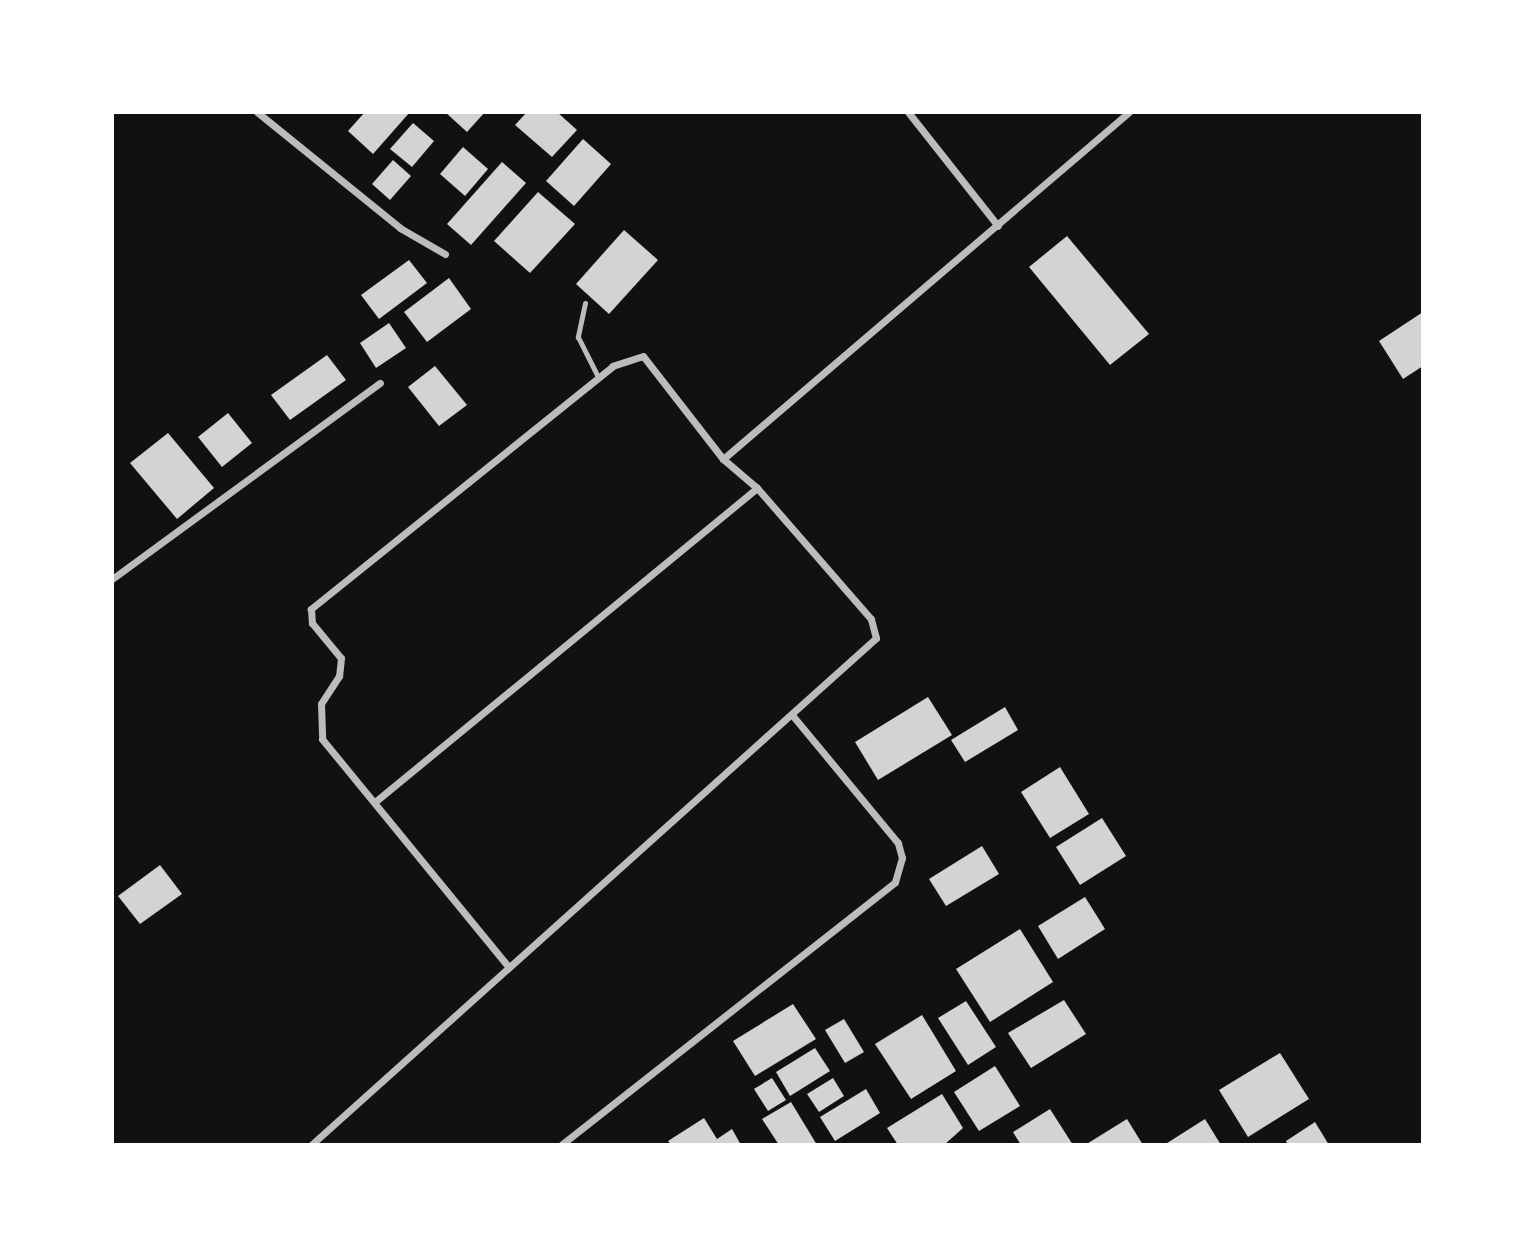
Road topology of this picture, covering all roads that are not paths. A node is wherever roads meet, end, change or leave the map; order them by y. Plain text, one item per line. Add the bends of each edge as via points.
1 (257, 112) edge
2 (908, 112) edge
3 (1129, 112) edge
4 (998, 226) junction
5 (445, 254) dead end
6 (585, 303) dead end
7 (598, 377) junction
8 (380, 383) dead end
9 (723, 459) junction
10 (757, 488) junction
11 (112, 579) edge
12 (793, 716) junction
13 (376, 801) junction
14 (508, 966) junction
15 (311, 1145) edge
16 (561, 1145) edge

1 - 5 street via 400,228
2 - 4 street
3 - 4 street
4 - 9 street
6 - 7 lane via 578,337
7 - 9 street via 632,355 650,359
7 - 13 street via 313,603 312,623 341,658 339,676 321,704 322,738
8 - 11 street
9 - 10 street
10 - 12 street via 877,631 864,653
10 - 13 street
12 - 14 street
12 - 16 street via 898,843 902,859 894,882
13 - 14 street
14 - 15 street

